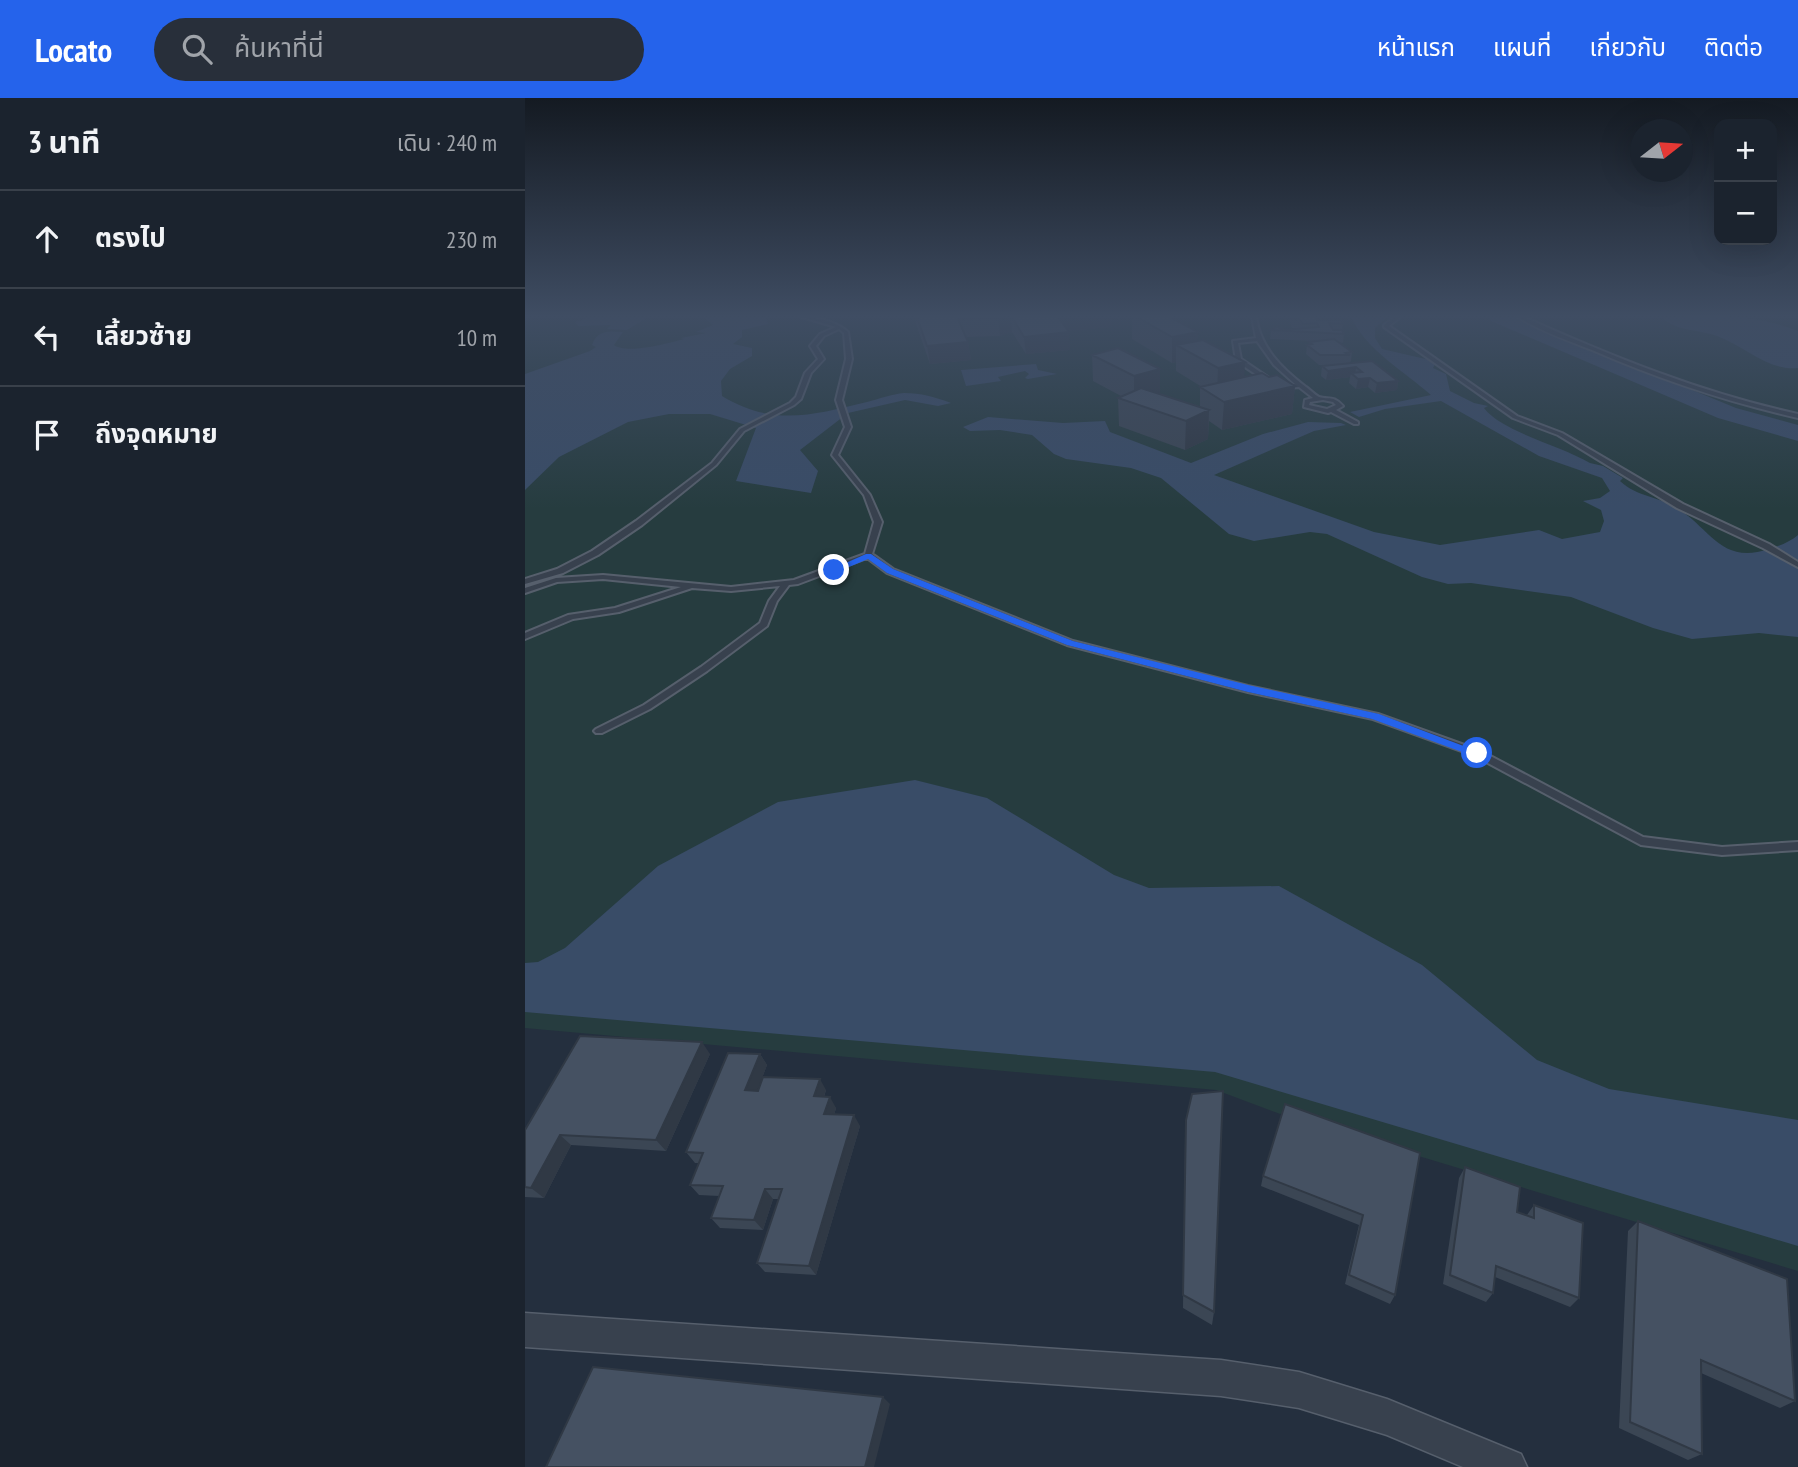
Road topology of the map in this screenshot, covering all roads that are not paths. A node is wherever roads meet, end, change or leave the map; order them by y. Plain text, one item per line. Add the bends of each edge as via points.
1 (805, 381) edge
2 (845, 381) edge
3 (1269, 381) edge
4 (1295, 381) edge
5 (1464, 381) edge
6 (1673, 381) edge
7 (1299, 385) junction
8 (1317, 398) junction
9 (1332, 410) junction
10 (1798, 416) edge
11 (1356, 423) dead end
12 (869, 555) junction
13 (1798, 565) edge
14 (525, 582) edge
15 (786, 583) junction
16 (691, 586) junction
17 (525, 591) edge
18 (525, 636) edge
19 (599, 731) dead end
20 (1798, 846) edge
21 (525, 1329) edge
22 (1508, 1467) edge

1 - 14 lane via 792,404 742,430 714,464 639,523 595,553
2 - 12 lane via 839,400 848,427 835,455 867,495 878,522
3 - 7 lane via 1280,388
4 - 7 lane
5 - 13 lane via 1515,417 1560,434 1680,506
6 - 10 lane via 1748,406
7 - 8 lane
8 - 9 lane via 1339,403
8 - 9 lane via 1306,406
9 - 11 lane
12 - 15 lane
12 - 20 lane via 890,571 1070,643 1375,716 1464,749 1641,841 1722,851
15 - 16 lane via 731,589
15 - 19 lane via 764,624 647,707
16 - 17 lane via 603,577 556,580
16 - 18 lane via 629,607 571,617
21 - 22 street via 1221,1378 1299,1390 1387,1417

